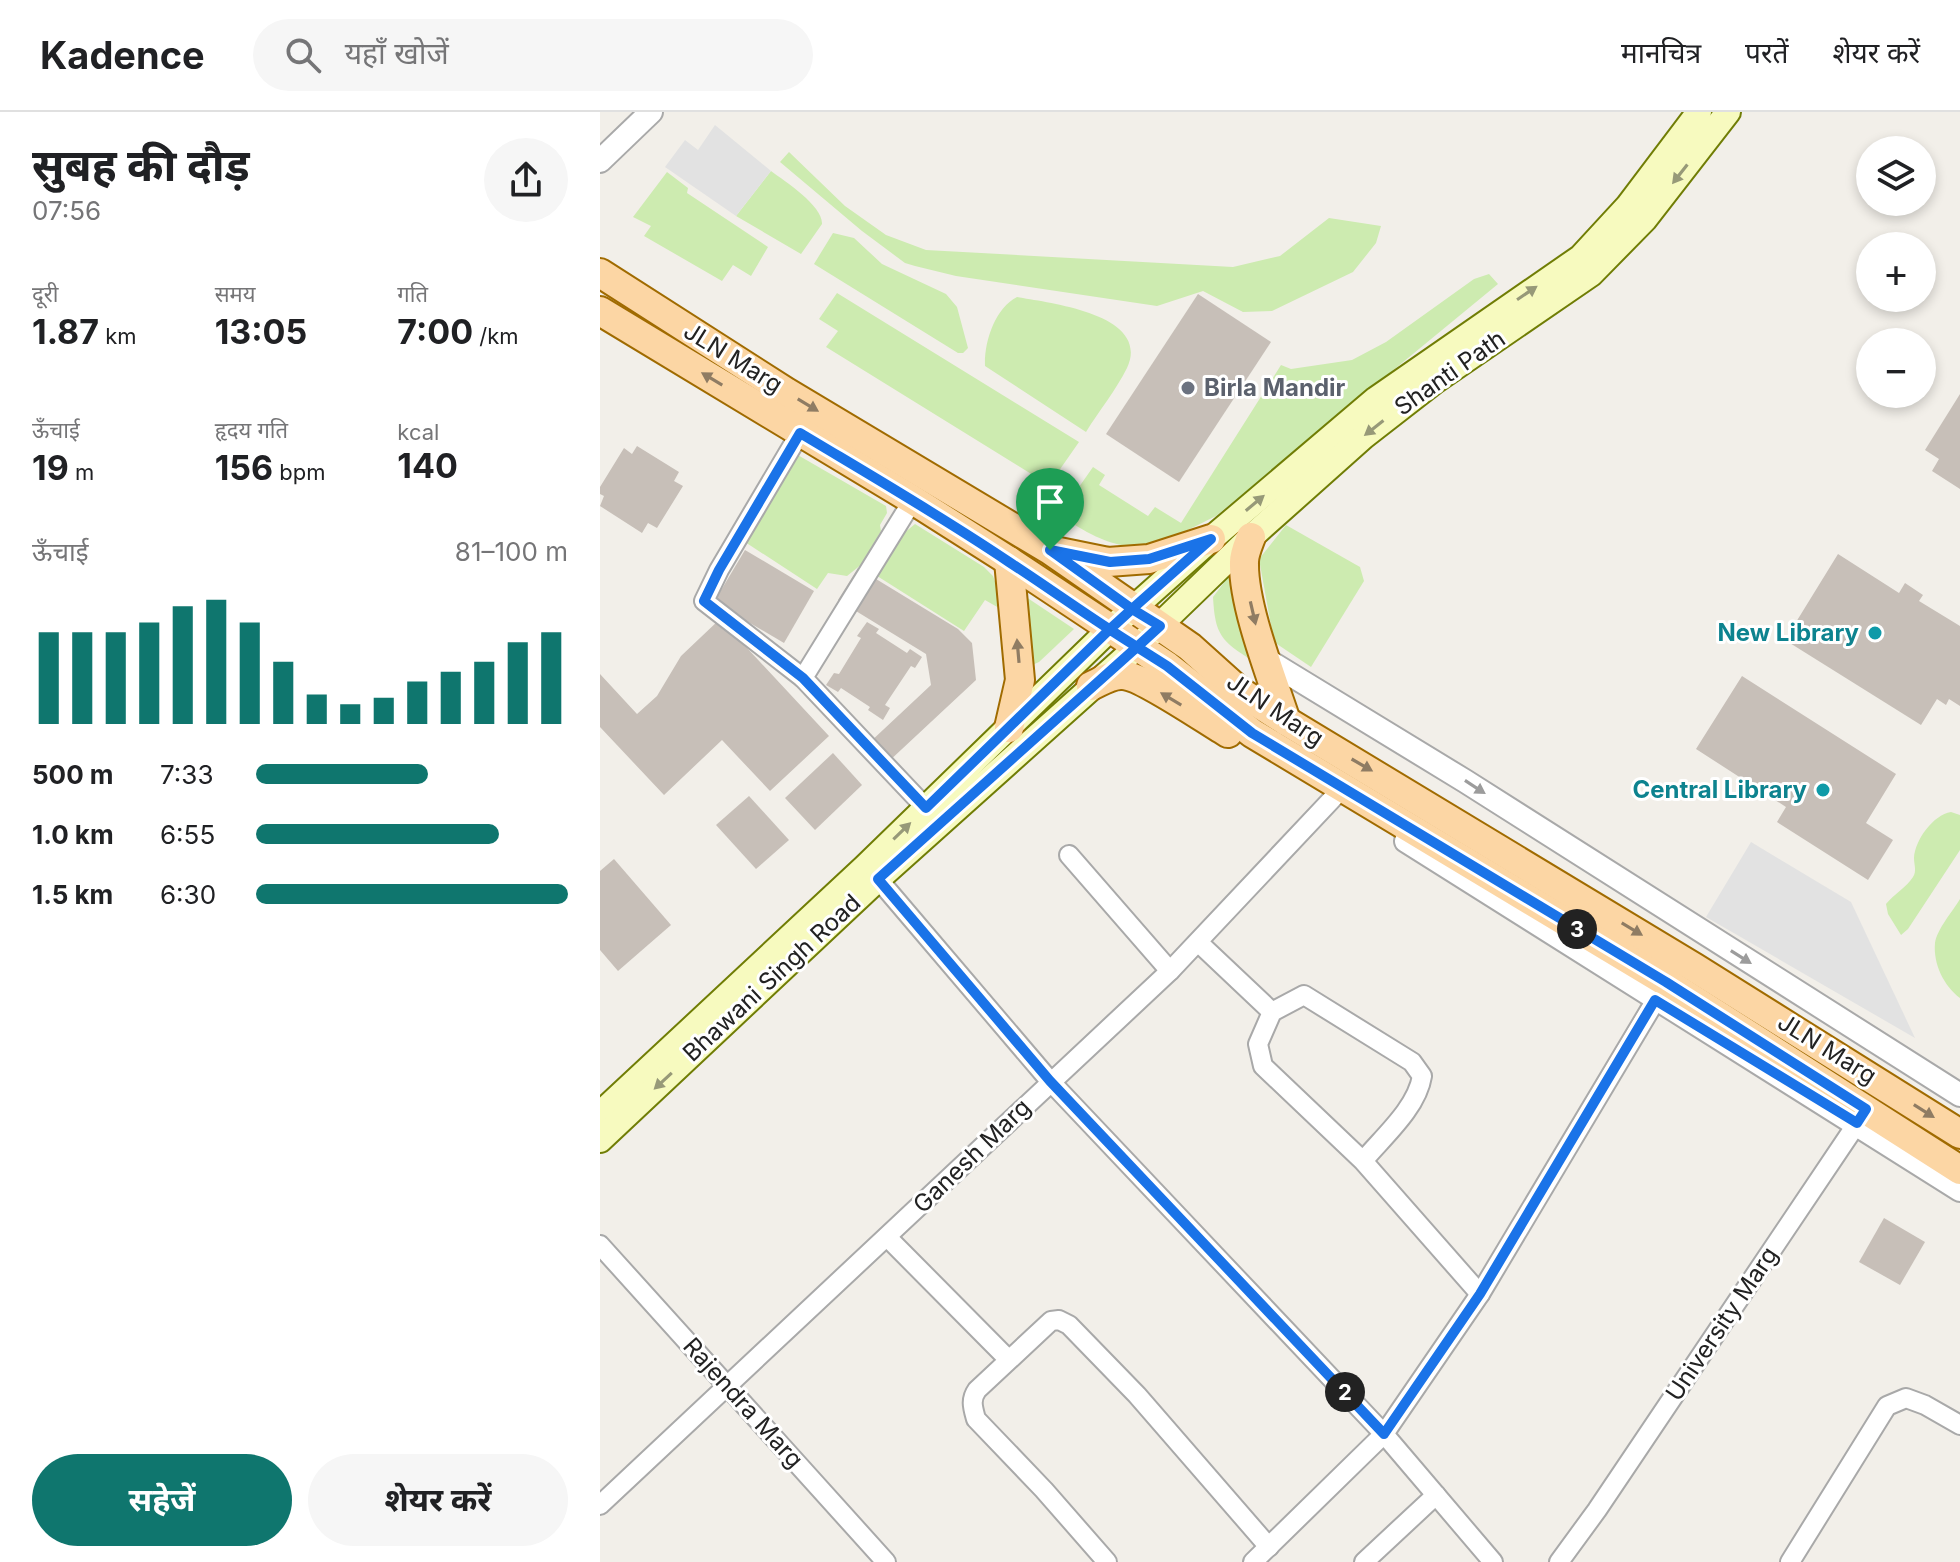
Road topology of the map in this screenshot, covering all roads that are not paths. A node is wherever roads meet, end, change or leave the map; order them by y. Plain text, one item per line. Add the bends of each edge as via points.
1 (651, 112) edge
2 (1699, 112) edge
3 (1728, 112) edge
4 (600, 161) edge
5 (600, 273) edge
6 (600, 311) edge
7 (800, 433) junction
8 (913, 500) junction
9 (1251, 537) junction
10 (1211, 539) junction
11 (1050, 550) junction
12 (1009, 561) junction
13 (1132, 609) junction
14 (1160, 626) junction
15 (1109, 630) junction
16 (1137, 647) junction
17 (1265, 659) junction
18 (803, 678) junction
19 (1091, 686) junction
20 (1286, 721) junction
21 (1009, 728) junction
22 (1340, 794) junction
23 (926, 808) junction
24 (1069, 855) dead end
25 (878, 879) junction
26 (1199, 943) junction
27 (1170, 971) junction
28 (1661, 991) junction
29 (1272, 1012) junction
30 (1050, 1081) junction
31 (1883, 1083) junction
32 (1960, 1095) edge
33 (600, 1114) edge
34 (1861, 1116) junction
35 (1960, 1134) edge
36 (600, 1140) edge
37 (1363, 1161) junction
38 (1960, 1170) edge
39 (1960, 1190) edge
40 (887, 1237) junction
41 (600, 1245) edge
42 (1480, 1294) junction
43 (1008, 1359) junction
44 (727, 1385) junction
45 (1960, 1425) edge
46 (1384, 1434) junction
47 (1436, 1495) junction
48 (600, 1505) edge
49 (1269, 1547) junction
50 (886, 1562) edge
51 (1107, 1562) edge
52 (1253, 1562) edge
53 (1364, 1562) edge
54 (1493, 1562) edge
55 (1559, 1562) edge
56 (1790, 1562) edge

1 - 4 street
10 -> 2 main road, Bhawani Singh Road via 1376,399 1581,257 1628,206
3 -> 9 main road, Shanti Path via 1645,219 1591,274 1435,381
5 -> 11 main road, JLN Marg
7 -> 6 main road, JLN Marg
7 - 8 main road, JLN Marg
7 - 18 street via 704,601
8 - 12 main road, JLN Marg
8 - 18 street
9 - 14 main road, Shanti Path
9 -> 17 main road via 1244,559 1246,585
10 - 11 main road via 1149,559 1110,562
10 - 13 main road, Bhawani Singh Road
11 - 13 main road, JLN Marg
12 - 15 main road, JLN Marg
21 -> 12 main road via 1020,680
13 - 14 main road, JLN Marg
13 - 15 main road, Bhawani Singh Road
14 - 16 main road, Bhawani Singh Road
14 - 20 main road, JLN Marg via 1239,691
15 - 16 main road, JLN Marg
15 - 21 main road, Bhawani Singh Road
16 - 19 main road, Bhawani Singh Road
16 - 22 main road, JLN Marg
17 - 20 main road
17 -> 32 street
18 - 23 street
22 -> 19 main road via 1124,674
19 - 25 main road, Bhawani Singh Road
20 -> 31 main road, JLN Marg
21 - 23 main road, Bhawani Singh Road
22 - 26 street, Ganesh Marg
22 - 28 main road, JLN Marg
33 -> 23 main road, Bhawani Singh Road
24 - 27 street
25 - 30 street
25 -> 36 main road, Bhawani Singh Road
26 - 27 street, Ganesh Marg
26 - 29 street
27 - 30 street, Ganesh Marg
28 - 34 main road, JLN Marg
28 - 42 street
29 - 37 street via 1258,1044 1263,1066
29 - 37 street via 1304,995 1412,1062 1422,1076 1408,1107
30 - 40 street, Ganesh Marg
30 - 46 street
31 - 34 street, University Marg
31 -> 35 main road, JLN Marg
34 - 38 main road, JLN Marg
34 - 39 street
34 - 55 street, University Marg
37 - 42 street
40 - 43 street
40 - 44 street, Ganesh Marg
41 - 44 street, Rajendra Marg
42 - 46 street
43 - 49 street via 1051,1321 1069,1325
43 - 51 street via 973,1396 976,1419
44 - 48 street, Ganesh Marg
44 - 50 street, Rajendra Marg
45 - 56 street via 1906,1398 1887,1406
46 - 47 street
46 - 49 street
47 - 53 street
47 - 54 street
49 - 52 street

